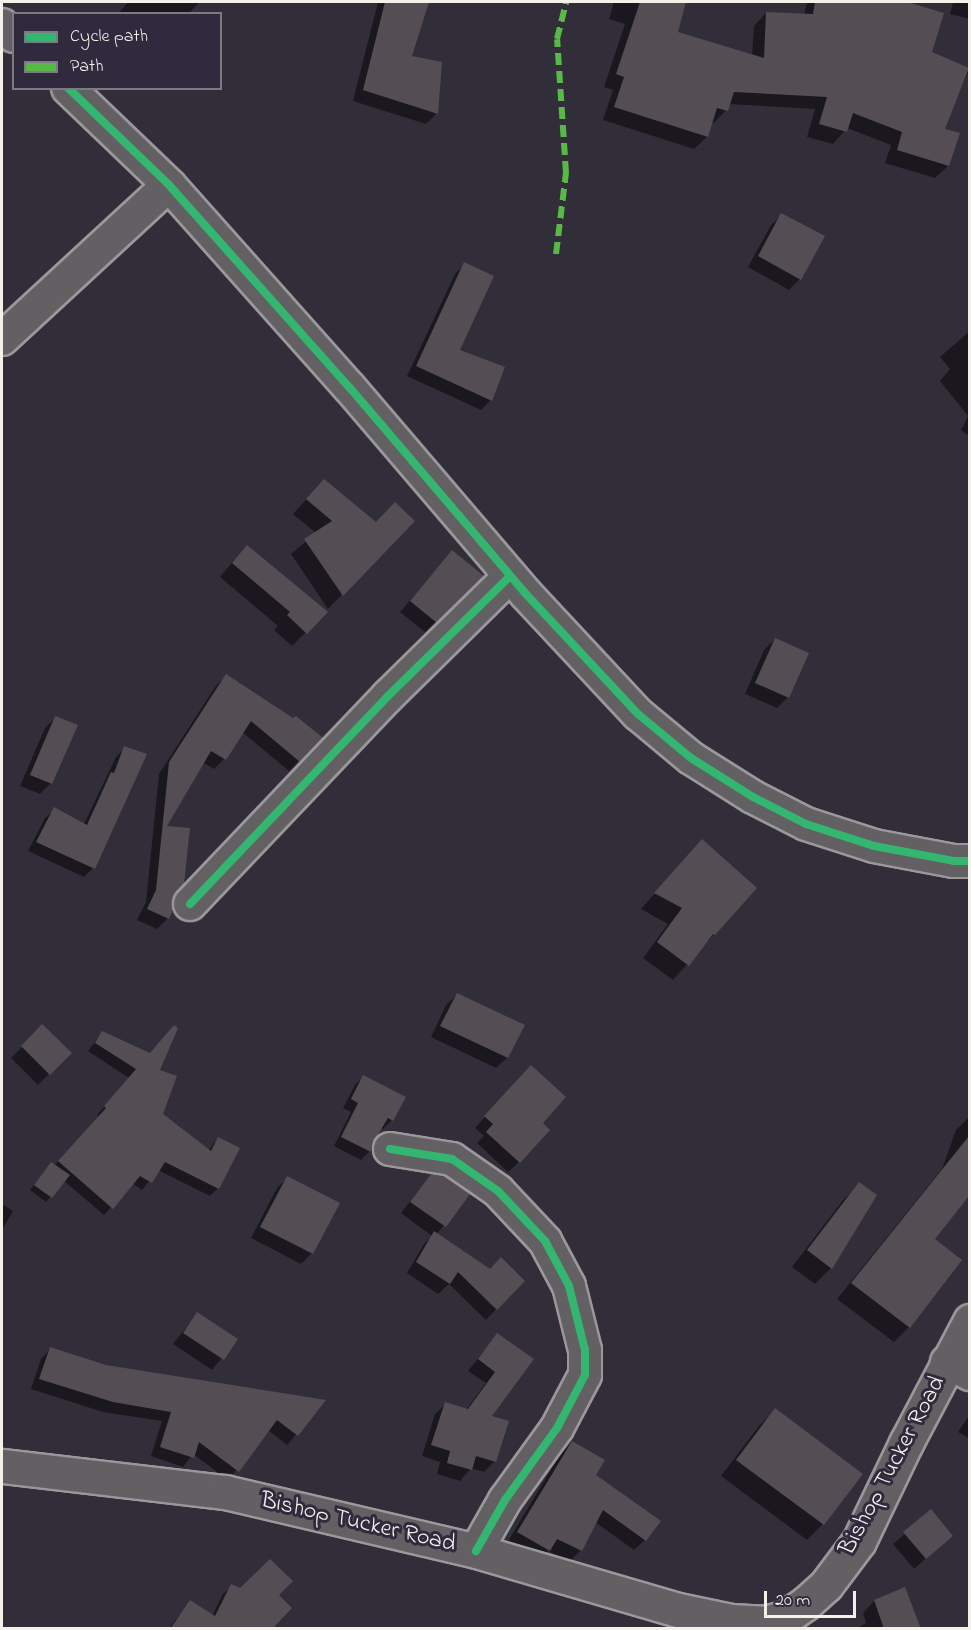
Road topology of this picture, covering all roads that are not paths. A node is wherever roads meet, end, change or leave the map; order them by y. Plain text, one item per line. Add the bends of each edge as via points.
1 (70, 90) edge
2 (169, 185) junction
3 (2, 339) edge
4 (510, 576) junction
5 (969, 861) edge
6 (190, 904) dead end
7 (390, 1149) dead end
8 (969, 1321) edge
9 (958, 1368) edge
10 (2, 1466) edge
11 (476, 1551) junction
12 (763, 1626) edge

1 - 2 street
2 - 3 street
2 - 4 street
4 - 5 street via 638,714 700,764 753,797 807,824 874,846
4 - 6 street via 380,704
7 - 11 street via 452,1159 498,1191 544,1241 569,1286 585,1350 581,1384 557,1428 505,1500
8 - 9 main road, Bishop Tucker Road
9 - 12 main road, Bishop Tucker Road via 859,1541 806,1603
10 - 11 main road, Bishop Tucker Road via 225,1492
11 - 12 main road, Bishop Tucker Road via 678,1610

